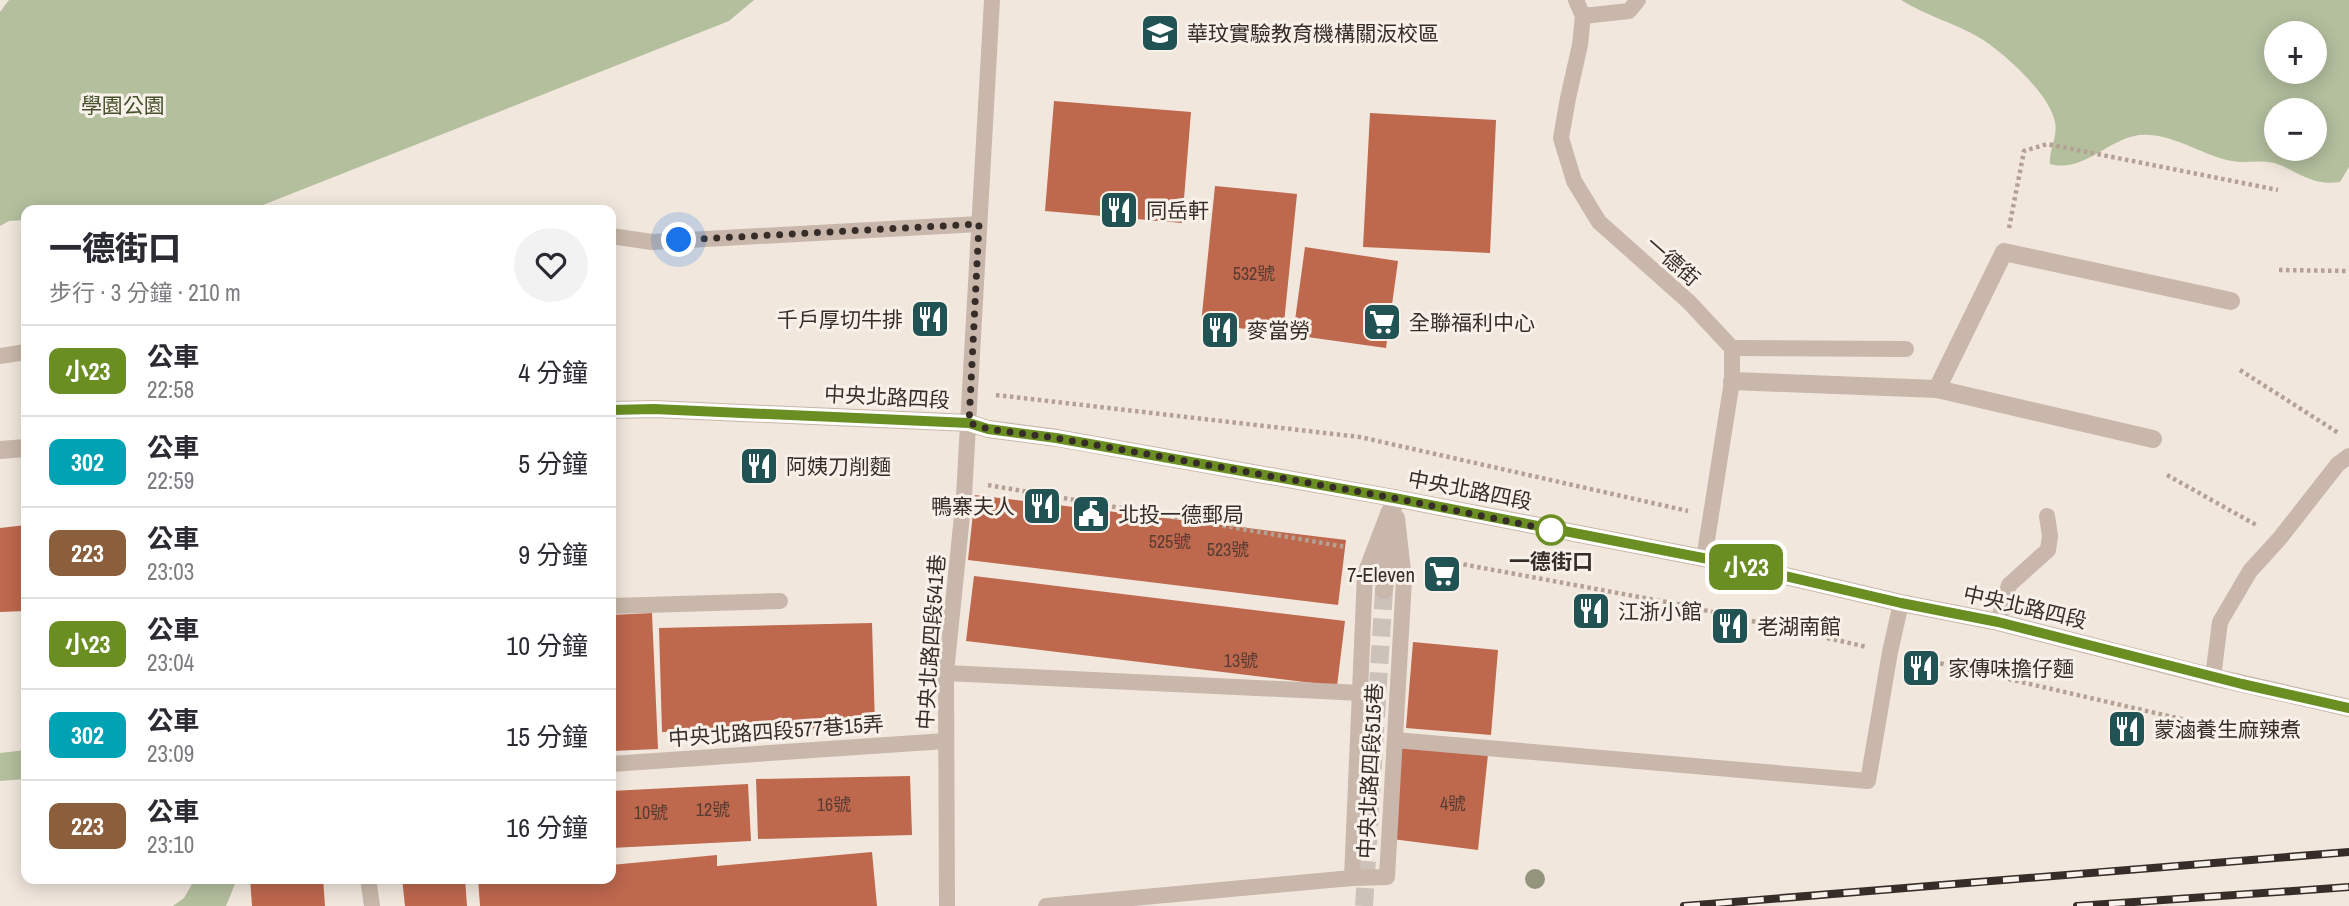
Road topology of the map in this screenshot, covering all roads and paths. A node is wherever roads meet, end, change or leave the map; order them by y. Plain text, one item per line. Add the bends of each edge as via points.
1 (992, 0) edge
2 (1576, 0) edge
3 (1638, 0) edge
4 (1583, 16) junction
5 (2278, 190) dead end
6 (979, 224) junction
7 (616, 237) edge
8 (2004, 252) junction
9 (2279, 270) dead end
10 (2349, 271) edge
11 (2231, 301) dead end
12 (1732, 348) junction
13 (1906, 349) dead end
14 (21, 353) edge
15 (0, 356) edge
16 (2240, 370) dead end
17 (1732, 381) junction
18 (1937, 389) junction
19 (996, 395) dead end
20 (616, 410) edge
21 (969, 423) junction
22 (2153, 439) dead end
23 (2349, 440) edge
24 (21, 448) edge
25 (0, 450) edge
26 (2349, 456) edge
27 (2167, 475) dead end
28 (975, 483) dead end
29 (1394, 498) junction
30 (1699, 513) dead end
31 (2047, 516) dead end
32 (2280, 538) junction
33 (1346, 547) dead end
34 (1429, 558) dead end
35 (1704, 559) junction
36 (1384, 590) tunnel mouth
37 (780, 601) dead end
38 (1901, 603) junction
39 (616, 606) edge
40 (1998, 622) junction
41 (1890, 652) junction
42 (946, 673) junction
43 (2213, 677) junction
44 (1361, 693) junction
45 (2349, 708) edge
46 (2229, 730) dead end
47 (1395, 740) junction
48 (945, 741) junction
49 (616, 764) edge
50 (1352, 878) junction
51 (369, 884) edge
52 (372, 906) edge
53 (947, 906) edge
54 (1046, 906) edge

1 - 6 lane, 中央北路四段541巷
2 - 4 lane
3 - 4 lane via 1629,11
4 - 12 lane, 一德街 via 1561,138 1574,181 1599,222 1689,302
5 - 8 path via 2047,144 2024,151
6 - 7 lane via 652,242
6 - 21 lane, 中央北路四段541巷
8 - 11 street
8 - 18 street
9 - 10 path
12 - 13 lane
12 - 17 lane
14 - 15 lane
16 - 23 path
17 - 18 street
17 - 35 lane
18 - 22 street
19 - 30 path via 1360,437
20 - 21 street, 中央北路四段
21 - 29 street, 中央北路四段
21 - 42 lane, 中央北路四段541巷
24 - 25 street
26 - 32 lane
27 - 32 path
28 - 33 path
29 - 35 street, 中央北路四段
29 - 36 street
29 - 44 lane, 中央北路四段515巷 via 1365,574
29 - 47 lane, 中央北路四段515巷 via 1404,580
31 - 40 lane via 2048,550 2009,585
32 - 43 lane via 2250,571 2220,622
34 - 41 path via 1676,604
35 - 38 street, 中央北路四段
37 - 39 lane
38 - 40 street, 中央北路四段
38 - 41 lane
40 - 43 street, 中央北路四段
41 - 46 path
41 - 47 lane via 1868,781
42 - 44 lane
42 - 48 lane, 中央北路四段541巷
43 - 45 street, 中央北路四段
44 - 50 lane, 中央北路四段515巷
47 - 50 lane, 中央北路四段515巷 via 1387,877
48 - 49 lane, 中央北路四段577巷15弄
48 - 53 lane, 中央北路四段541巷
50 - 54 lane
51 - 52 lane

